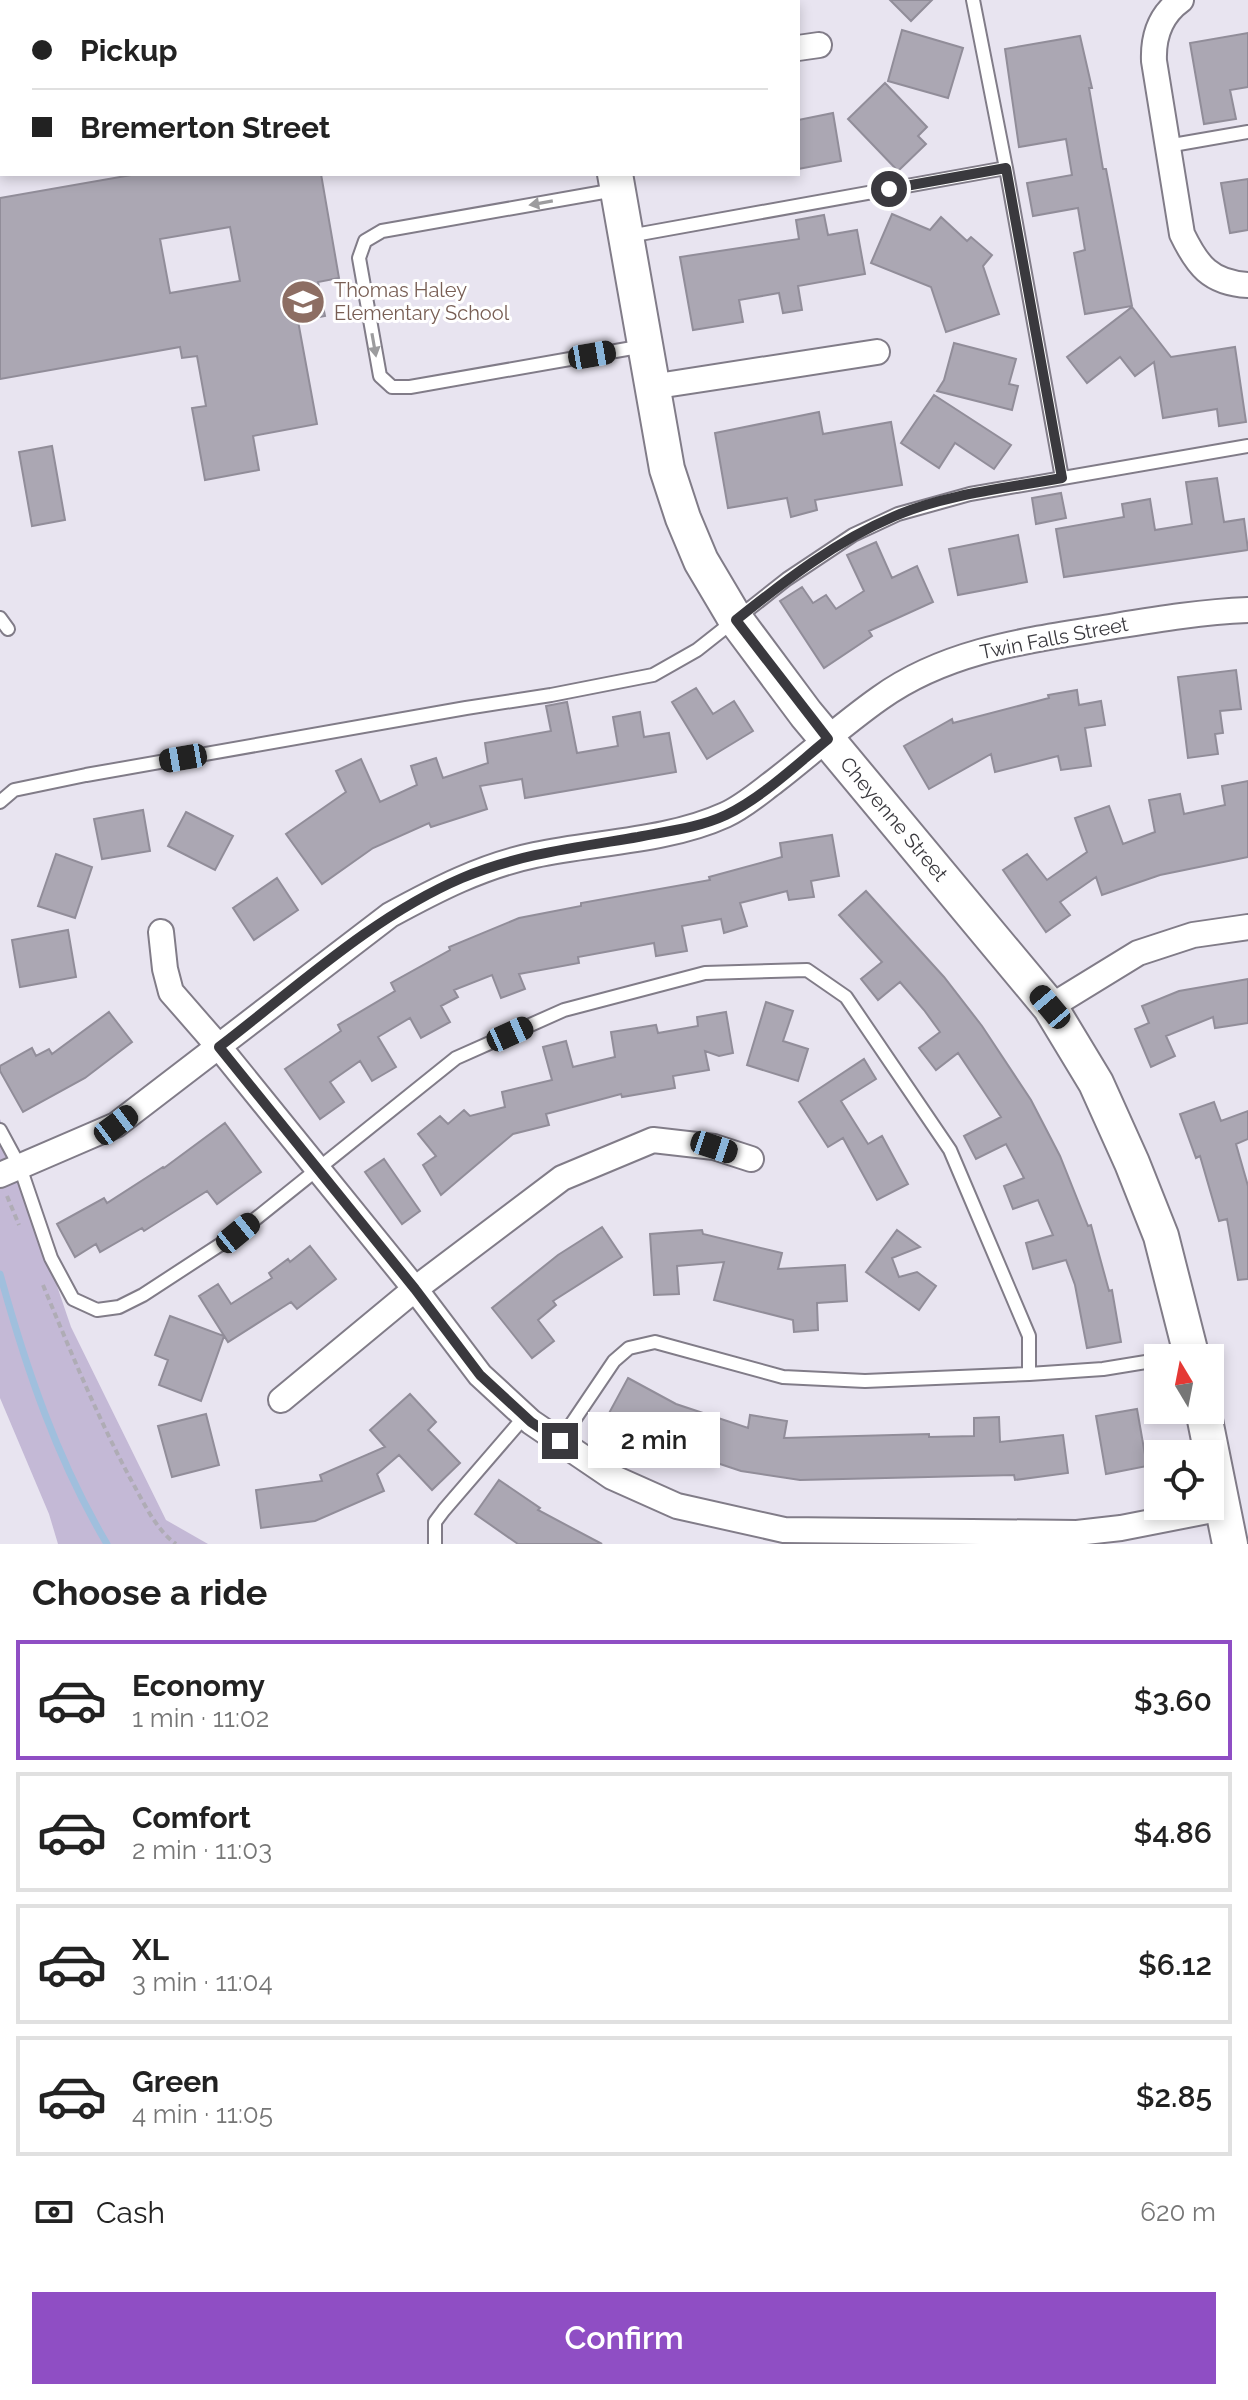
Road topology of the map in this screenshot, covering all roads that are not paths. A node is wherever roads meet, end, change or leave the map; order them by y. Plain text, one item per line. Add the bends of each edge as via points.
1 (973, 0) edge
2 (1181, 0) edge
3 (1248, 132) edge
4 (1166, 139) junction
5 (1006, 168) junction
6 (617, 182) edge
7 (626, 237) junction
8 (1248, 285) edge
9 (644, 346) junction
10 (877, 352) dead end
11 (651, 387) junction
12 (1248, 446) edge
13 (1062, 478) junction
14 (1248, 610) edge
15 (736, 620) junction
16 (828, 739) junction
17 (0, 802) edge
18 (1248, 927) edge
19 (161, 932) dead end
20 (1050, 1007) junction
21 (219, 1047) junction
22 (0, 1130) edge
23 (751, 1159) dead end
24 (318, 1169) junction
25 (8, 1176) edge
26 (415, 1289) junction
27 (1185, 1344) edge
28 (1144, 1362) edge
29 (1029, 1374) junction
30 (281, 1400) dead end
31 (525, 1416) junction
32 (560, 1441) junction
33 (1224, 1513) edge
34 (1162, 1520) edge
35 (435, 1544) edge
36 (1230, 1544) edge

1 - 5 lane
2 - 4 street via 1161,20 1153,44
3 - 4 lane
4 - 8 street via 1182,234 1195,260 1209,274
5 - 7 lane
5 - 13 lane
6 - 7 street, Cheyenne Street
6 -> 9 lane via 382,231 365,241 359,258 380,376 392,387
7 - 9 street, Cheyenne Street
9 - 11 street, Cheyenne Street
10 - 11 street
11 - 15 street, Cheyenne Street via 683,518
12 - 13 lane
13 - 15 lane via 970,494 898,514 853,535
14 - 16 street, Twin Falls Street via 1156,619 970,654 882,696
15 - 16 street, Cheyenne Street
15 - 17 lane via 653,675 86,775 14,790
16 - 20 street, Cheyenne Street
16 - 21 street, Twin Falls Street via 751,799 715,819 534,855 437,889 390,915
18 - 20 street via 1193,935 1138,953
19 - 21 street via 171,992
20 - 27 street, Cheyenne Street via 1096,1083 1132,1163 1161,1236
21 - 24 street
21 - 25 street, Twin Falls Street via 116,1125
22 - 25 lane
23 - 26 street via 714,1147 653,1140 562,1178
24 - 25 lane via 238,1233 143,1295 97,1310 73,1299
24 - 26 street
24 - 29 lane via 456,1058 564,1010 705,973 807,970 846,997 950,1150 1029,1336
26 - 30 street
26 - 31 street via 480,1375
28 - 29 lane
29 - 32 lane via 865,1381 783,1377 655,1342 629,1348 614,1361
31 - 32 street
31 - 35 lane via 435,1522
32 - 34 street via 612,1477 677,1506 784,1530 1077,1533
33 - 36 street

